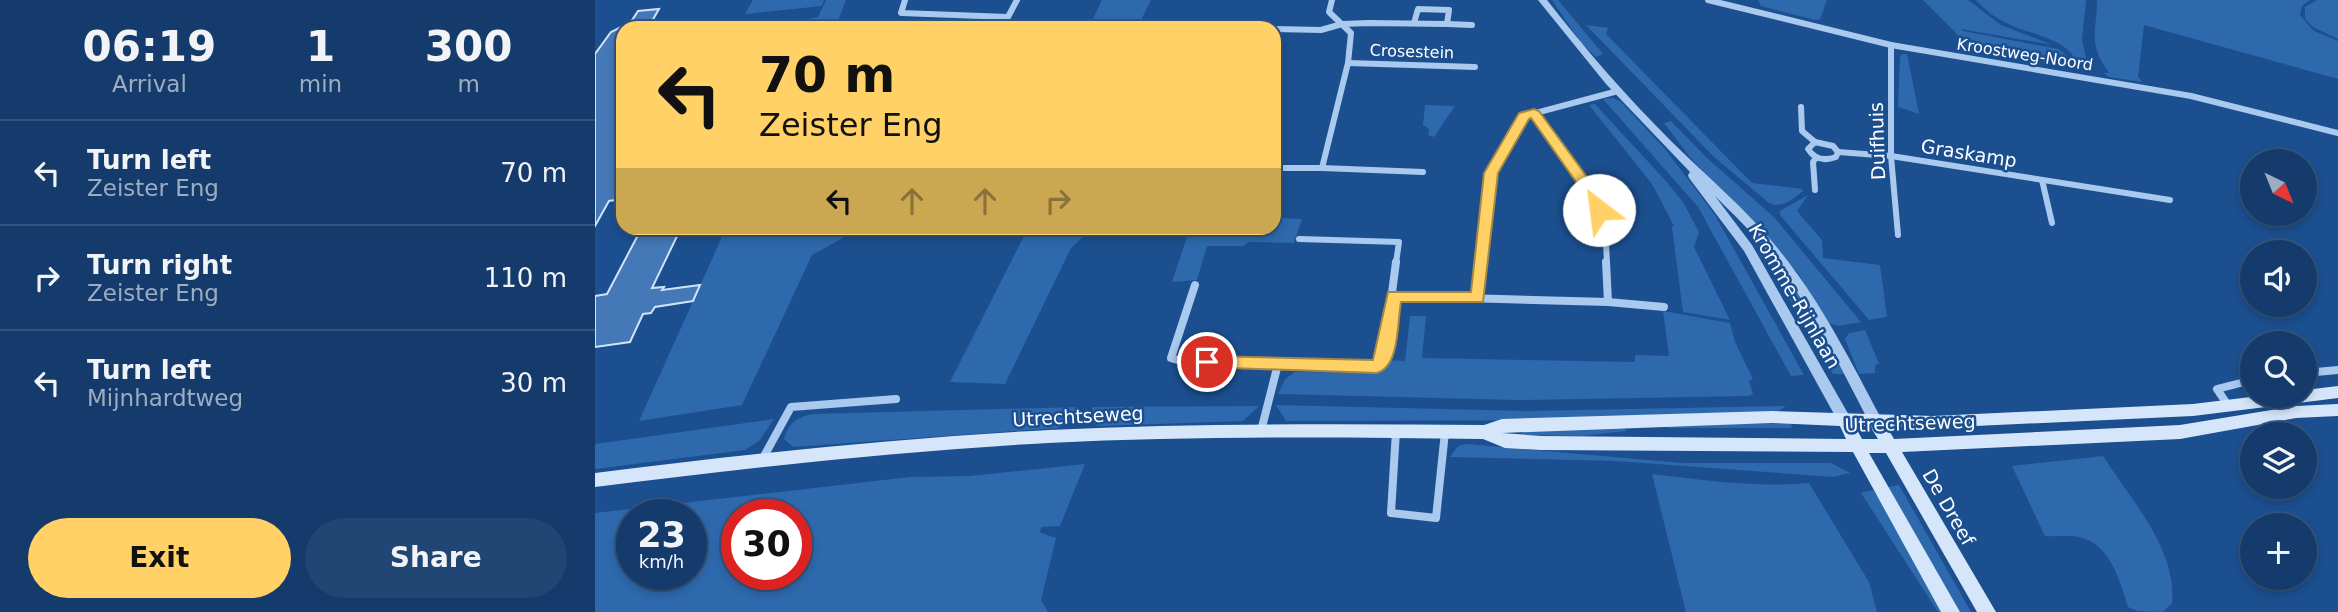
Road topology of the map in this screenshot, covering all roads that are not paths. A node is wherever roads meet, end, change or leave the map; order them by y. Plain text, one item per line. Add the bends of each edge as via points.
1 (905, 0) edge
2 (1017, 0) edge
3 (1332, 0) edge
4 (1542, 0) edge
5 (1708, 0) edge
6 (1742, 3) edge
7 (1414, 23) junction
8 (1342, 24) junction
9 (1447, 24) junction
10 (1472, 25) dead end
11 (1281, 29) edge
12 (1891, 46) junction
13 (1348, 63) junction
14 (1475, 67) dead end
15 (1618, 91) junction
16 (1801, 107) dead end
17 (1534, 113) junction
18 (2338, 133) edge
19 (1815, 142) junction
20 (1838, 152) junction
21 (1891, 156) junction
22 (1816, 158) junction
23 (1683, 159) junction
24 (1281, 168) edge
25 (1322, 168) junction
26 (1423, 172) dead end
27 (2042, 180) junction
28 (1815, 190) dead end
29 (2170, 200) dead end
30 (2052, 223) dead end
31 (1898, 236) dead end
32 (1299, 239) dead end
33 (1767, 243) junction
34 (1748, 248) junction
35 (1195, 285) dead end
36 (1394, 296) junction
37 (1478, 298) junction
38 (1608, 303) junction
39 (1664, 307) dead end
40 (1278, 364) junction
41 (2338, 370) edge
42 (2317, 372) edge
43 (2240, 383) edge
44 (2338, 392) edge
45 (896, 399) dead end
46 (2229, 407) junction
47 (2338, 410) edge
48 (1845, 421) junction
49 (1876, 422) junction
50 (1261, 431) junction
51 (1396, 431) junction
52 (1444, 432) junction
53 (1484, 432) junction
54 (1890, 446) junction
55 (1857, 447) junction
56 (763, 458) junction
57 (595, 480) edge
58 (1951, 612) edge
59 (1987, 612) edge

1 - 2 street via 901,13 957,17 1007,17
3 - 8 street, Crosestein via 1329,12
4 - 15 street, Kromme-Rijnlaan
5 - 6 street, Kroostweg-Noord
6 - 12 street, Kroostweg-Noord
7 - 8 street, Crosestein
7 - 9 street, Crosestein
7 - 9 street, Crosestein via 1418,9 1449,10
8 - 11 street, Crosestein via 1321,30
8 - 13 street, Crosestein via 1351,33
9 - 10 street, Crosestein
12 - 18 street, Kroostweg-Noord via 2191,96
12 - 21 street, Duifhuis
13 - 14 street, Crosestein
13 - 25 street, Crosestein
15 - 17 street
15 - 23 street, Kromme-Rijnlaan
16 - 19 street via 1803,131
17 - 37 street via 1524,116 1491,173
17 - 38 street via 1593,195 1605,224
19 - 20 street via 1829,144
19 - 22 street via 1808,149
20 - 21 street, Graskamp
20 - 22 street via 1833,159
21 - 27 street, Graskamp
21 - 31 street, Duifhuis
22 - 28 street
23 - 33 street, Kromme-Rijnlaan
23 - 34 street, Kromme-Rijnlaan
24 - 25 street
25 - 26 street
27 - 29 street, Graskamp
27 - 30 street, Graskamp
32 - 36 street via 1399,242
33 - 34 street
33 - 49 street, Kromme-Rijnlaan via 1804,291
34 - 48 street, Kromme-Rijnlaan
35 - 40 street via 1171,358
36 - 37 street
36 - 40 street via 1383,361 1377,367
37 - 38 street
38 - 39 street
40 - 50 street
41 - 42 street
43 - 46 street via 2217,389
44 - 46 main road, Utrechtseweg
45 - 56 street via 791,407
46 - 49 main road, Utrechtseweg
47 - 54 main road, Utrechtseweg via 2296,412 2180,432
48 - 49 main road, Utrechtseweg
48 - 53 main road, Utrechtseweg via 1772,417 1502,426
48 - 55 main road
49 - 54 main road, De Dreef
50 - 51 main road, Utrechtseweg
50 - 56 main road, Utrechtseweg via 1112,434
51 - 52 main road, Utrechtseweg
51 - 52 street via 1391,513 1436,518
52 - 53 main road, Utrechtseweg
53 - 55 main road, Utrechtseweg via 1505,441 1541,443
54 - 55 main road, Utrechtseweg
54 - 59 main road, De Dreef
55 - 58 main road
56 - 57 main road, Utrechtseweg

